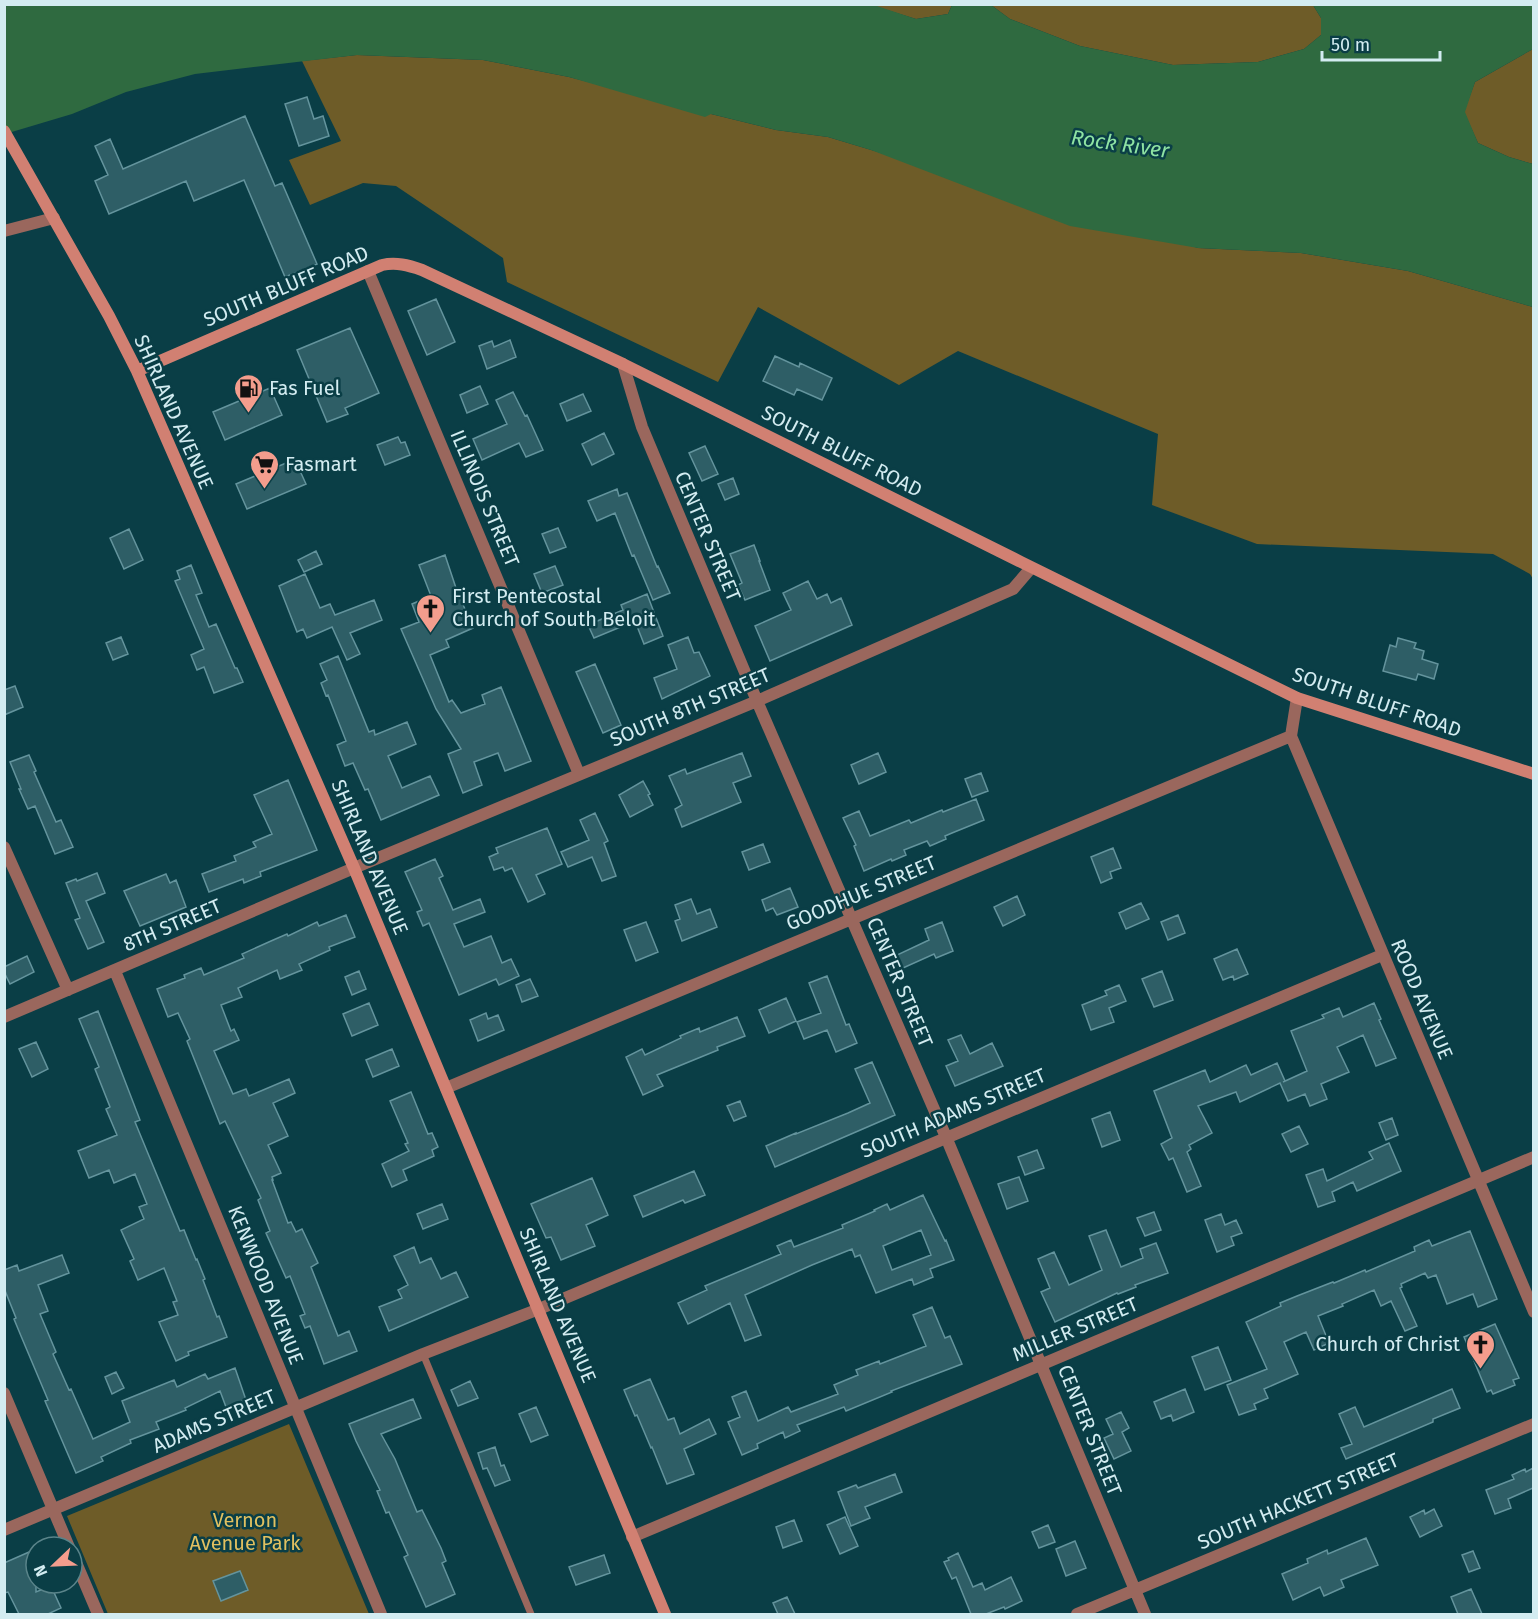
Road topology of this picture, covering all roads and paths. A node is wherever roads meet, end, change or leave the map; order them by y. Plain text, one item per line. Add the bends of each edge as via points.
1 (4, 131) edge
2 (54, 218) junction
3 (4, 231) edge
4 (368, 271) junction
5 (623, 364) junction
6 (137, 371) junction
7 (1031, 568) junction
8 (1297, 698) junction
9 (757, 701) junction
10 (1291, 736) junction
11 (579, 774) junction
12 (1533, 774) edge
13 (4, 847) edge
14 (354, 868) junction
15 (852, 918) junction
16 (1382, 954) junction
17 (115, 970) junction
18 (68, 990) junction
19 (4, 1017) edge
20 (446, 1088) junction
21 (946, 1137) junction
22 (1533, 1157) edge
23 (1478, 1181) junction
24 (539, 1309) junction
25 (1533, 1312) edge
26 (423, 1354) junction
27 (1042, 1364) junction
28 (4, 1394) edge
29 (296, 1408) junction
30 (1533, 1424) edge
31 (54, 1510) junction
32 (4, 1530) edge
33 (64, 1535) edge
34 (632, 1537) junction
35 (84, 1581) edge
36 (1135, 1590) junction
37 (98, 1614) edge
38 (381, 1614) edge
39 (531, 1614) edge
40 (665, 1614) edge
41 (1077, 1614) edge
42 (1145, 1614) edge

1 - 2 street, SHIRLAND AVENUE
2 - 3 street
2 - 6 street, SHIRLAND AVENUE
4 - 5 street, SOUTH BLUFF ROAD via 398,264 422,270
4 - 6 street, SOUTH BLUFF ROAD
4 - 11 street, ILLINOIS STREET
5 - 7 street, SOUTH BLUFF ROAD
5 - 9 street, CENTER STREET via 642,427
6 - 14 street, SHIRLAND AVENUE
7 - 8 street, SOUTH BLUFF ROAD
7 - 9 street, SOUTH 8TH STREET via 1013,589
8 - 10 street
8 - 12 street, SOUTH BLUFF ROAD
9 - 11 street, SOUTH 8TH STREET
9 - 15 street, CENTER STREET
10 - 15 street, GOODHUE STREET
10 - 16 street, ROOD AVENUE
11 - 14 street, SOUTH 8TH STREET
13 - 18 street
14 - 17 street, 8TH STREET
14 - 20 street, SHIRLAND AVENUE
15 - 20 street, GOODHUE STREET
15 - 21 street, CENTER STREET
16 - 21 street, SOUTH ADAMS STREET
16 - 23 street, ROOD AVENUE
17 - 18 street, 8TH STREET
17 - 29 street, KENWOOD AVENUE
18 - 19 street, 8TH STREET
20 - 24 street, SHIRLAND AVENUE
21 - 24 street, SOUTH ADAMS STREET
21 - 27 street, CENTER STREET
22 - 23 street, MILLER STREET
23 - 25 street, ROOD AVENUE
23 - 27 street, MILLER STREET
24 - 26 street, ADAMS STREET
24 - 34 street, SHIRLAND AVENUE
26 - 29 street, ADAMS STREET
26 - 39 lane
27 - 34 street, MILLER STREET
27 - 36 street, CENTER STREET
28 - 31 street
29 - 31 street, ADAMS STREET
29 - 38 street, KENWOOD AVENUE
30 - 36 street, SOUTH HACKETT STREET
31 - 32 street, ADAMS STREET
31 - 33 street
34 - 40 street, SHIRLAND AVENUE
35 - 37 street
36 - 41 street, SOUTH HACKETT STREET
36 - 42 street, CENTER STREET

